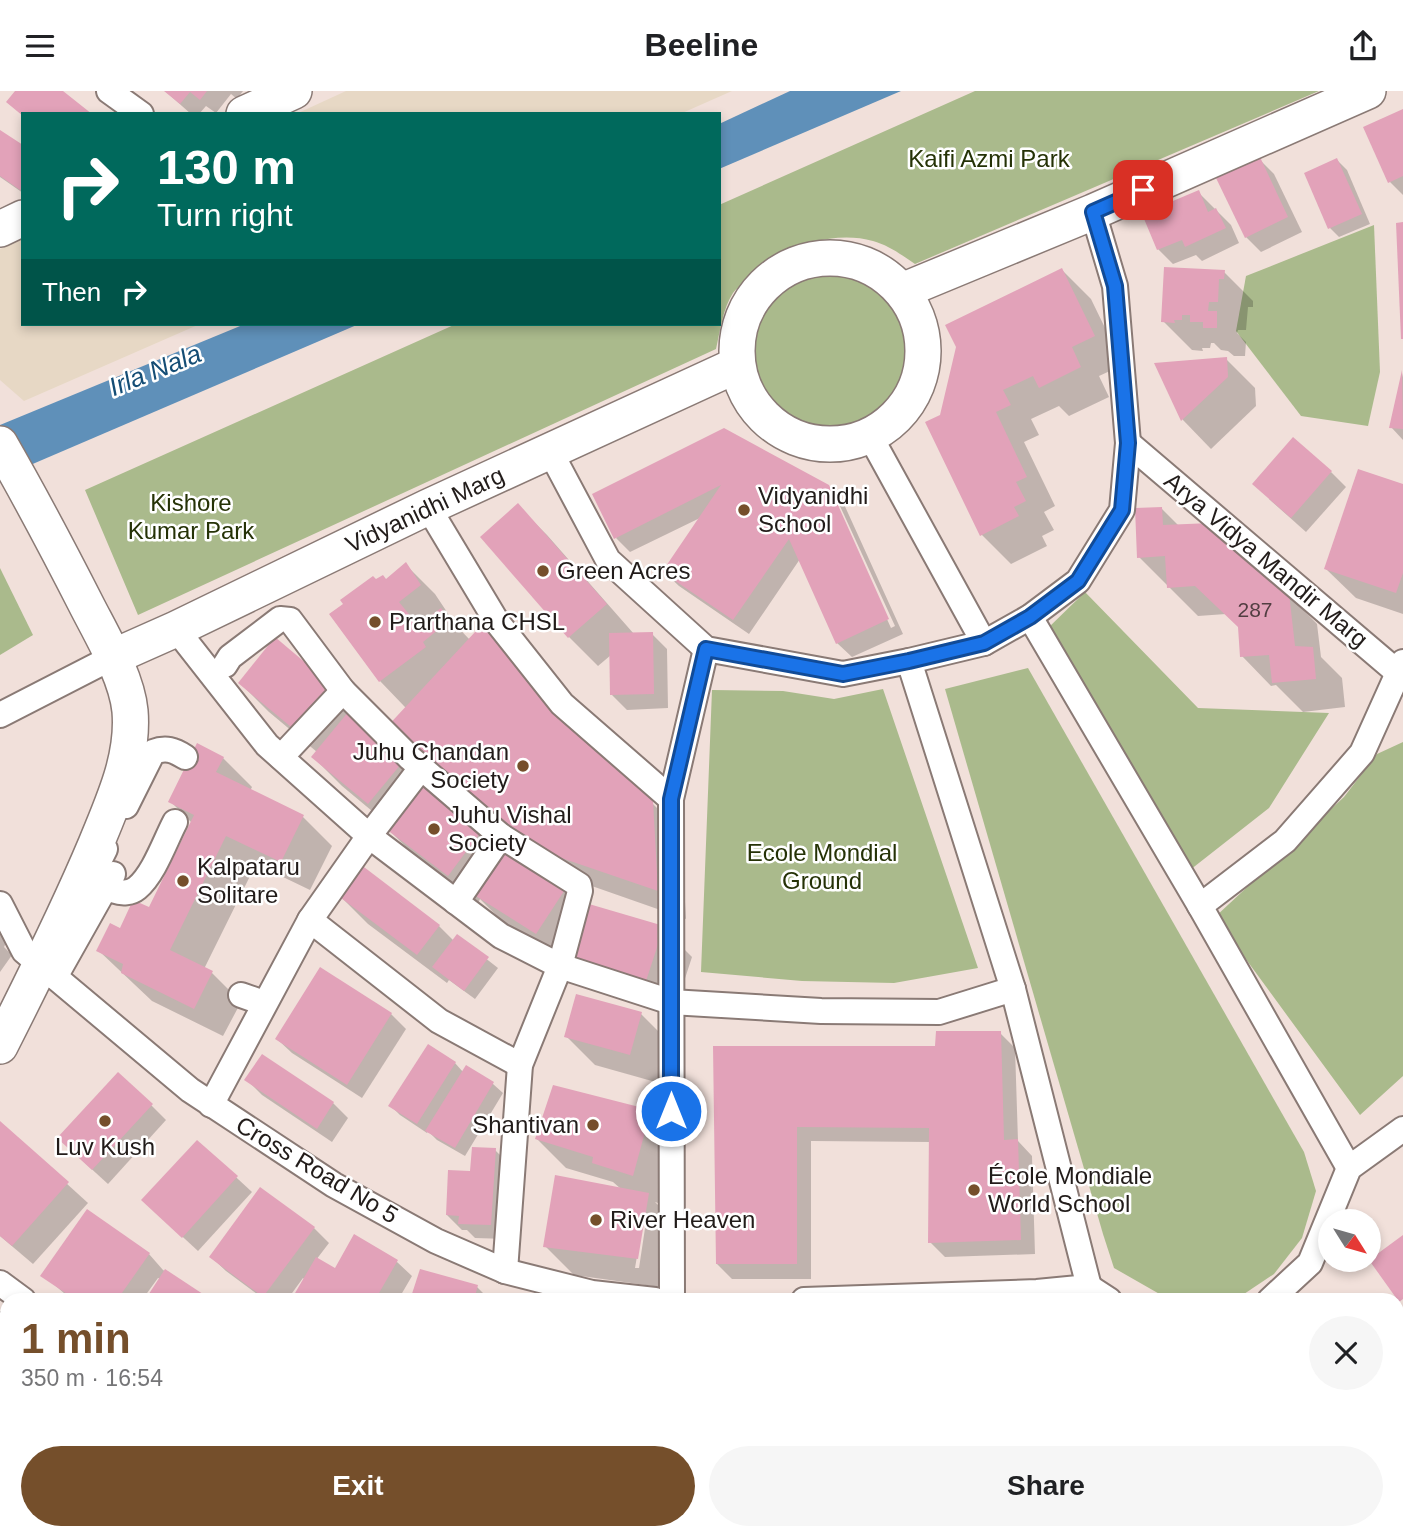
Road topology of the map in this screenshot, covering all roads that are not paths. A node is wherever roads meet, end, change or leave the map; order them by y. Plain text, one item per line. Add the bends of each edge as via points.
1 (294, 91) edge
2 (1368, 91) edge
3 (117, 93) edge
4 (139, 112) edge
5 (248, 112) edge
6 (1093, 212) junction
7 (21, 219) edge
8 (0, 229) edge
9 (902, 291) junction
10 (737, 365) junction
11 (870, 436) junction
12 (1128, 443) junction
13 (0, 444) edge
14 (551, 453) junction
15 (428, 507) junction
16 (1030, 617) junction
17 (176, 629) junction
18 (984, 643) junction
19 (706, 649) junction
20 (113, 657) junction
21 (909, 661) junction
22 (225, 665) dead end
23 (1402, 671) edge
24 (346, 693) junction
25 (0, 715) edge
26 (140, 748) junction
27 (185, 757) dead end
28 (421, 768) junction
29 (288, 771) junction
30 (671, 799) junction
31 (175, 822) dead end
32 (369, 836) junction
33 (501, 836) junction
34 (110, 880) junction
35 (456, 902) junction
36 (0, 904) edge
37 (1200, 906) junction
38 (310, 920) junction
39 (40, 964) junction
40 (560, 966) junction
41 (1013, 989) junction
42 (0, 997) edge
43 (671, 1002) junction
44 (0, 1046) edge
45 (520, 1065) junction
46 (211, 1105) junction
47 (1403, 1129) edge
48 (1349, 1168) junction
49 (505, 1271) junction
50 (579, 1293) edge
51 (672, 1293) edge
52 (1099, 1293) edge
53 (1278, 1293) edge

1 - 5 street
2 - 6 street
3 - 4 street
6 - 9 street
6 - 12 street via 1115,286
7 - 8 street
9 - 10 street via 879,271 851,260 821,258 792,266 766,283 748,307 738,335
9 - 11 street via 919,320 924,354 916,387 898,416
10 - 11 street via 746,393 763,417 786,434 813,444 842,445
10 - 14 street, Vidyanidhi Marg
11 - 18 street
12 - 16 street via 1122,510 1078,581
12 - 23 street, Arya Vidya Mandir Marg
13 - 20 street
14 - 15 street, Vidyanidhi Marg
14 - 19 street via 608,559
15 - 17 street, Vidyanidhi Marg
15 - 30 street via 496,622 562,704
16 - 18 street
16 - 37 street
17 - 20 street, Vidyanidhi Marg
17 - 29 street
18 - 21 street
19 - 21 street via 843,674
19 - 30 street
20 - 25 street
20 - 26 street
20 - 39 street via 108,746
21 - 41 street
22 - 24 street via 280,619 286,619
23 - 37 street via 1362,753 1286,841
24 - 28 street
24 - 29 street
26 - 27 street via 173,750
26 - 34 street via 97,865 97,872
26 - 39 street
28 - 32 street
28 - 33 street
29 - 32 street
30 - 43 street
31 - 34 street via 140,886 124,893
32 - 35 street
32 - 38 street
33 - 35 street
33 - 40 street via 580,888
34 - 39 street
35 - 40 street via 501,936
36 - 39 street
37 - 48 street
38 - 45 street via 439,1021
38 - 46 street via 252,999
39 - 42 street
39 - 44 street
39 - 46 street, Cross Road No 5
40 - 43 street
40 - 45 street
41 - 43 street via 939,1012
41 - 52 street
43 - 51 street
45 - 49 street
46 - 49 street, Cross Road No 5 via 334,1185 436,1241
47 - 48 street
48 - 53 street via 1310,1263
49 - 50 street, Cross Road No 5

